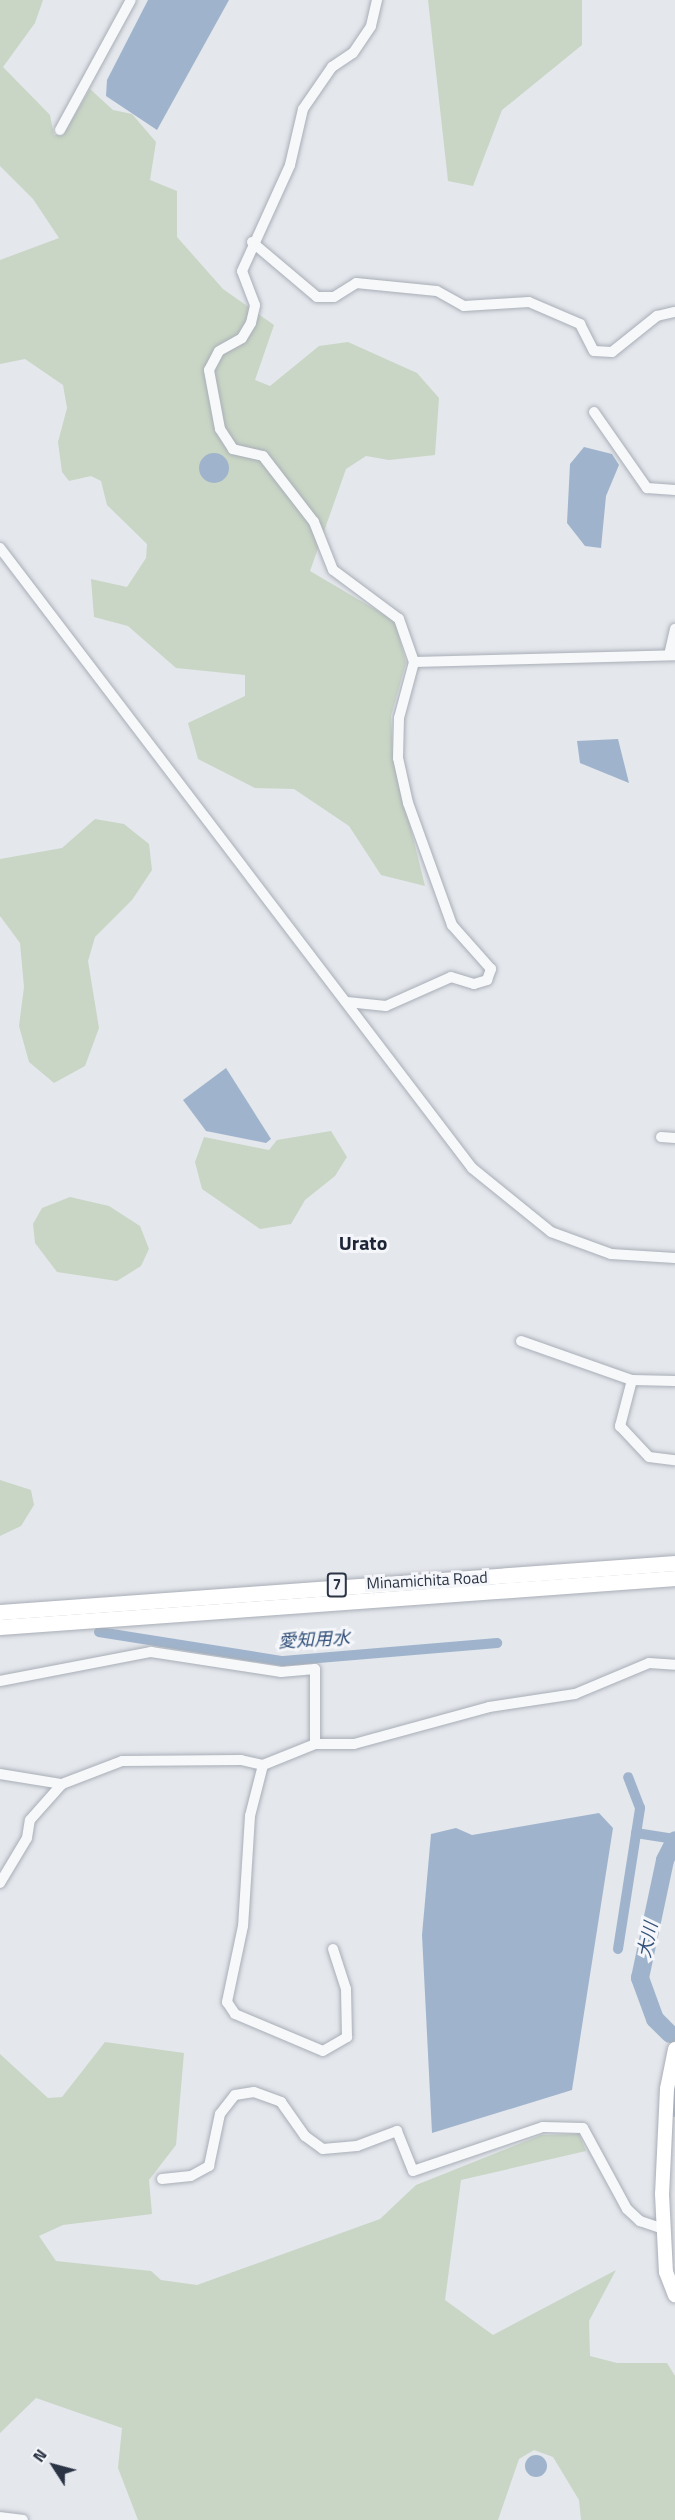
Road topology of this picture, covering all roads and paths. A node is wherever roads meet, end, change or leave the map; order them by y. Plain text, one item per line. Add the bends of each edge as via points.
1 (131, 0) edge
2 (377, 0) edge
3 (60, 130) dead end
4 (252, 242) junction
5 (675, 312) edge
6 (594, 412) dead end
7 (675, 490) edge
8 (0, 548) edge
9 (675, 629) edge
10 (672, 655) edge
11 (414, 662) junction
12 (347, 1002) junction
13 (661, 1137) dead end
14 (675, 1138) edge
15 (675, 1258) edge
16 (521, 1341) dead end
17 (632, 1380) junction
18 (675, 1381) edge
19 (675, 1460) edge
20 (675, 1563) edge
21 (675, 1578) edge
22 (0, 1612) edge
23 (0, 1627) edge
24 (675, 1665) edge
25 (0, 1681) edge
26 (315, 1744) junction
27 (263, 1765) junction
28 (0, 1774) edge
29 (62, 1784) junction
30 (0, 1882) edge
31 (333, 1950) dead end
32 (675, 2049) edge
33 (162, 2179) dead end
34 (663, 2229) junction
35 (675, 2295) edge
36 (0, 2517) edge
37 (23, 2520) edge

1 - 3 street
2 - 4 street via 359,44 332,67 303,110 290,165
4 - 5 street via 317,297 334,297 356,283 437,291 464,306 499,308 529,302 580,324 594,351 612,352 657,316
4 - 11 street via 242,272 255,305 251,323 242,338 219,351 209,370 220,429 234,449 264,456 314,522 333,570 399,619
6 - 7 street via 647,488
8 - 12 street
9 - 10 street
10 - 11 street
11 - 12 street via 399,717 398,758 408,803 452,925 491,969 488,980 474,984 451,977 386,1006
12 - 15 street via 457,1151 496,1193 551,1232 610,1254
13 - 14 street
16 - 17 street
17 - 18 street
17 - 19 street via 620,1426 649,1457
20 - 22 highway, Minamichita Road / 7
21 - 23 highway, Minamichita Road / 7
24 - 26 street via 649,1663 575,1694 489,1707 354,1744
25 - 26 street via 151,1653 251,1669 315,1669
26 - 27 street
27 - 29 street via 241,1760 122,1761
27 - 31 street via 250,1816 243,1926 227,2002 236,2014 323,2051 347,2037 346,1989
28 - 29 street
29 - 30 street via 30,1820 27,1838
32 - 34 main road via 667,2089
33 - 34 street via 191,2176 209,2166 220,2114 235,2095 254,2092 281,2102 305,2136 323,2149 357,2146 398,2131 413,2171 543,2127 583,2128 627,2209 640,2222
34 - 35 main road via 666,2272
36 - 37 street

